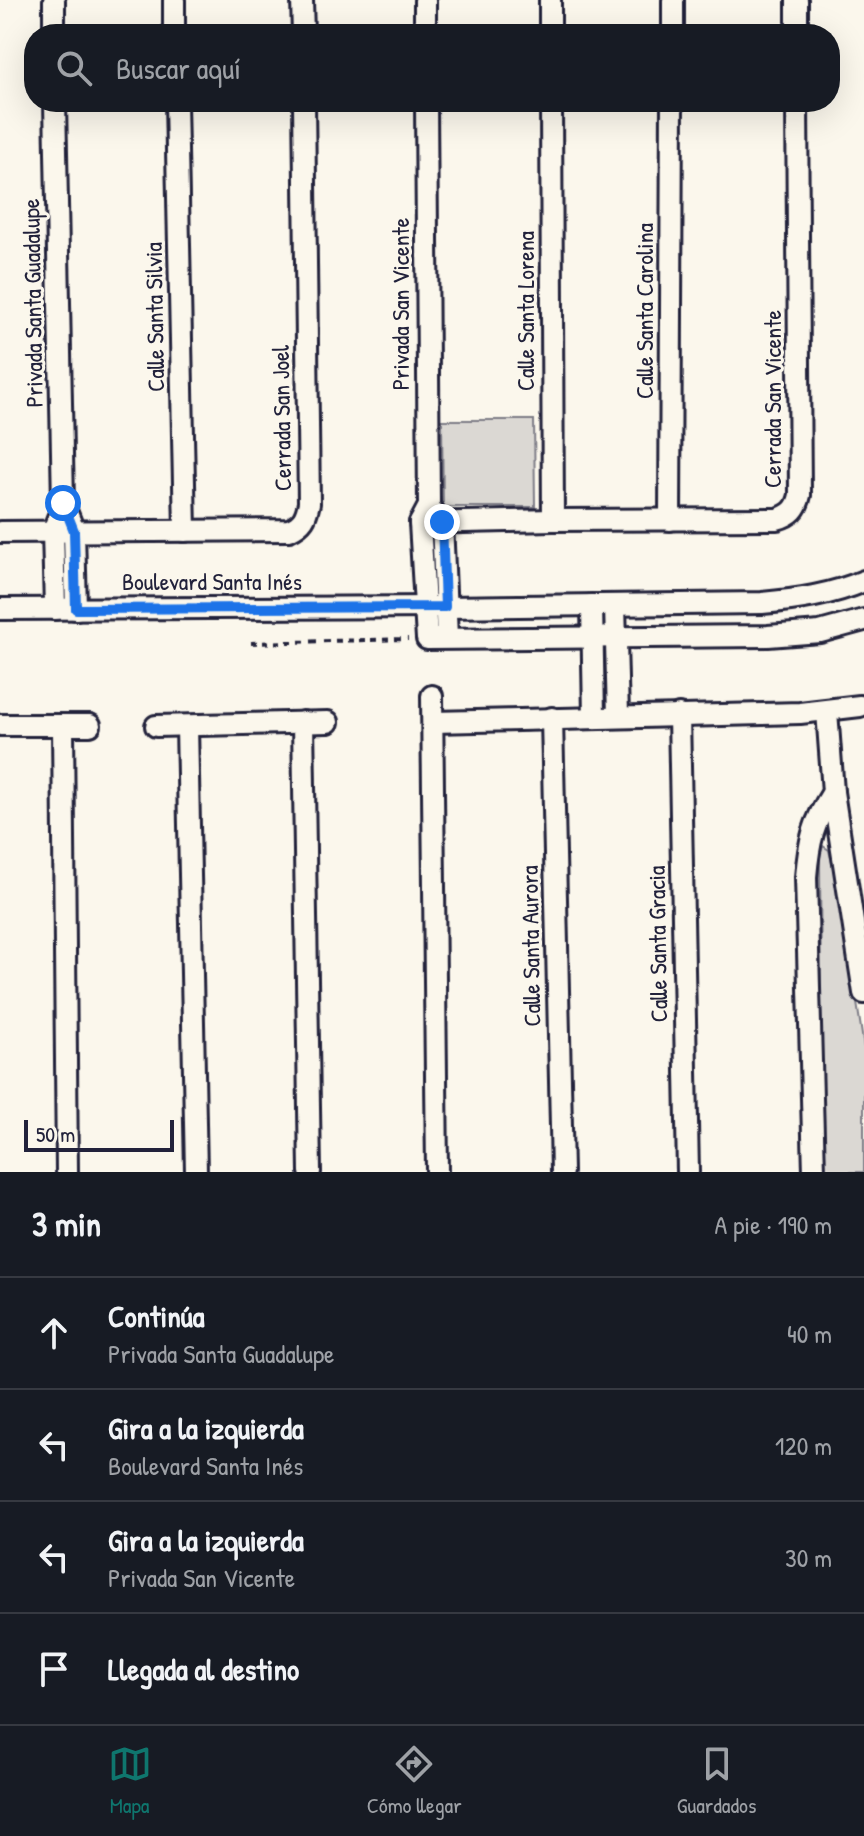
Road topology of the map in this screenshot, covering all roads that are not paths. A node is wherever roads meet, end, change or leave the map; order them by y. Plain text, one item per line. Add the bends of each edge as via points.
1 (54, 0) edge
2 (174, 0) edge
3 (302, 0) edge
4 (425, 0) edge
5 (550, 0) edge
6 (673, 0) edge
7 (797, 0) edge
8 (54, 24) edge
9 (174, 24) edge
10 (303, 24) edge
11 (425, 24) edge
12 (550, 24) edge
13 (673, 24) edge
14 (797, 24) edge
15 (55, 112) edge
16 (176, 112) edge
17 (304, 112) edge
18 (426, 112) edge
19 (551, 112) edge
20 (672, 112) edge
21 (797, 112) edge
22 (63, 503) junction
23 (430, 517) junction
24 (553, 520) junction
25 (670, 520) junction
26 (53, 531) junction
27 (74, 531) junction
28 (185, 531) junction
29 (0, 532) edge
30 (864, 581) edge
31 (592, 605) junction
32 (615, 605) junction
33 (435, 607) junction
34 (0, 609) edge
35 (55, 609) junction
36 (76, 609) junction
37 (864, 620) edge
38 (592, 638) junction
39 (616, 638) junction
40 (432, 696) dead end
41 (860, 706) dead end
42 (827, 711) junction
43 (679, 715) junction
44 (618, 716) junction
45 (594, 717) junction
46 (552, 718) junction
47 (303, 722) junction
48 (328, 722) dead end
49 (433, 722) junction
50 (0, 725) edge
51 (63, 725) junction
52 (90, 725) dead end
53 (156, 726) dead end
54 (187, 726) junction
55 (833, 792) junction
56 (864, 993) edge
57 (67, 1172) edge
58 (196, 1172) edge
59 (310, 1172) edge
60 (437, 1172) edge
61 (562, 1172) edge
62 (688, 1172) edge
63 (814, 1172) edge

1 - 8 street
2 - 9 street
3 - 10 street
4 - 11 street
5 - 12 street
6 - 13 street
7 - 14 street
15 - 22 street, Privada Santa Guadalupe
16 - 28 street, Calle Santa Silvia
17 - 28 street, Cerrada San Joel via 306,518 289,530
18 - 23 street, Privada San Vicente
19 - 24 street, Calle Santa Lorena
20 - 25 street, Calle Santa Carolina
21 - 25 street, Cerrada San Vicente via 798,504 777,519
22 - 26 street, Privada Santa Guadalupe
22 - 27 street, Privada Santa Guadalupe
23 - 24 street, Cerrada San Vicente
23 - 33 street, Privada San Vicente
24 - 25 street, Cerrada San Vicente
26 - 27 street, Cerrada San Joel
26 - 29 street, Cerrada San Joel
26 - 35 street, Privada Santa Guadalupe
27 - 28 street, Cerrada San Joel
27 - 36 street, Privada Santa Guadalupe
30 - 32 street, Boulevard Santa Inés via 802,599 762,603
31 - 32 street, Boulevard Santa Inés
31 - 33 street, Boulevard Santa Inés
31 - 38 street
32 - 39 street
33 - 36 street, Boulevard Santa Inés
33 - 38 street via 437,639
34 - 35 street, Boulevard Santa Inés
35 - 36 street, Boulevard Santa Inés
37 - 39 street via 820,632 768,636
38 - 39 street
38 - 45 street
39 - 44 street
40 - 49 street
41 - 42 street
42 - 43 street
42 - 55 street
43 - 44 street
43 - 62 street, Calle Santa Gracia
44 - 45 street
45 - 46 street
46 - 49 street
46 - 61 street, Calle Santa Aurora
47 - 48 street
47 - 54 street
47 - 59 street
49 - 60 street
50 - 51 street
51 - 52 street
51 - 57 street
53 - 54 street
54 - 58 street
55 - 56 street
55 - 63 street via 812,832 806,877

